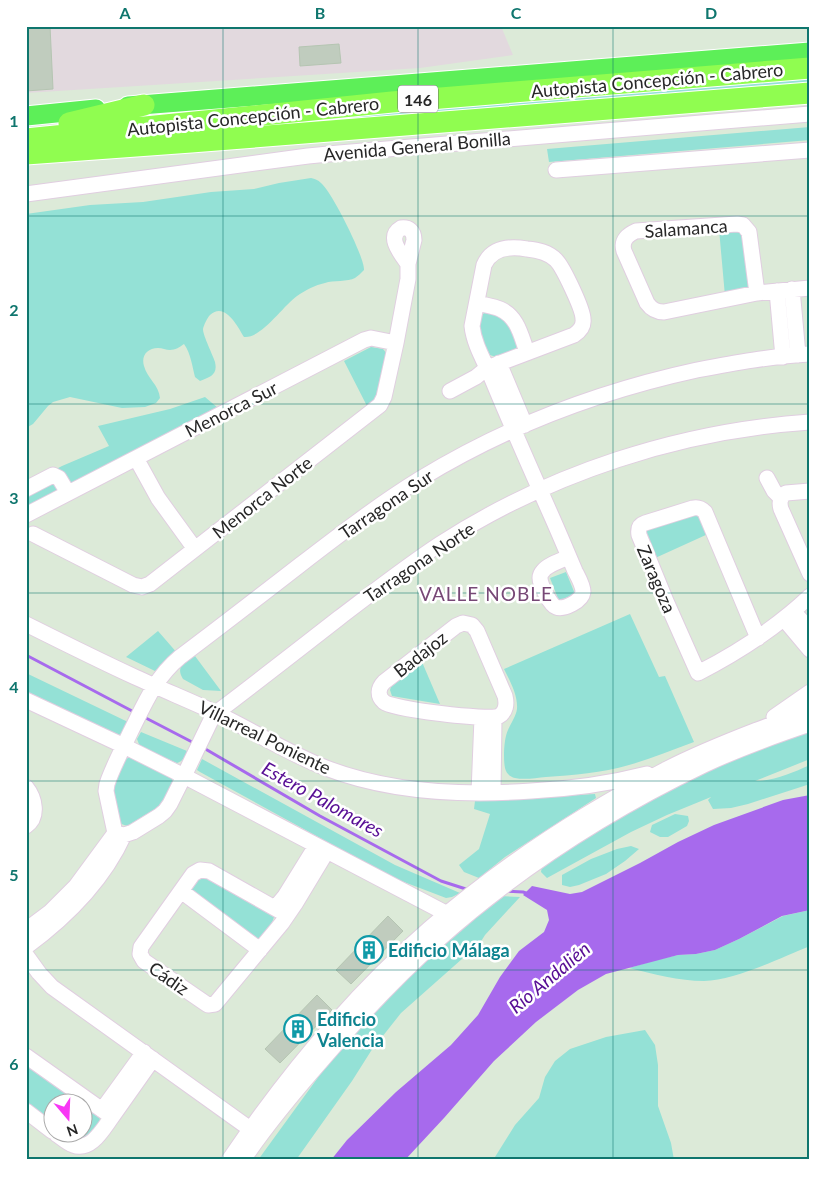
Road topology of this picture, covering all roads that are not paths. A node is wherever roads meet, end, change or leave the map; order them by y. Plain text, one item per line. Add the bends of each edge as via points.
1 (810, 52) edge
2 (810, 68) edge
3 (810, 93) edge
4 (144, 105) junction
5 (810, 114) edge
6 (26, 116) edge
7 (26, 133) edge
8 (26, 139) edge
9 (810, 150) edge
10 (26, 154) edge
11 (556, 170) dead end
12 (26, 194) edge
13 (408, 264) dead end
14 (810, 288) edge
15 (785, 290) junction
16 (757, 293) junction
17 (477, 303) junction
18 (396, 343) junction
19 (528, 352) junction
20 (797, 355) edge
21 (493, 366) junction
22 (450, 391) dead end
23 (810, 422) edge
24 (519, 428) junction
25 (136, 458) junction
26 (767, 478) dead end
27 (26, 489) edge
28 (540, 490) junction
29 (810, 491) edge
30 (68, 493) junction
31 (781, 498) junction
32 (28, 514) edge
33 (30, 535) edge
34 (195, 549) junction
35 (570, 557) dead end
36 (810, 574) edge
37 (810, 596) edge
38 (789, 615) junction
39 (26, 624) edge
40 (810, 630) edge
41 (758, 638) junction
42 (810, 650) edge
43 (154, 685) junction
44 (810, 692) edge
45 (28, 706) edge
46 (810, 710) edge
47 (216, 713) junction
48 (488, 718) junction
49 (810, 724) edge
50 (747, 734) junction
51 (127, 739) junction
52 (667, 769) junction
53 (184, 776) junction
54 (26, 787) edge
55 (486, 793) junction
56 (26, 826) edge
57 (120, 834) junction
58 (322, 848) junction
59 (181, 891) junction
60 (281, 912) junction
61 (453, 917) junction
62 (26, 930) edge
63 (26, 947) edge
64 (260, 950) junction
65 (26, 955) edge
66 (26, 1056) edge
67 (149, 1056) junction
68 (26, 1111) edge
69 (107, 1113) junction
70 (42, 1123) edge
71 (255, 1132) junction
72 (92, 1142) edge
73 (71, 1144) edge
74 (88, 1144) edge
75 (229, 1160) edge
76 (243, 1160) edge

1 - 4 main road
2 - 8 highway, Autopista Concepción - Cabrero / 146 via 392,102
3 - 10 highway, Autopista Concepción - Cabrero / 146
4 - 6 main road
4 - 7 highway
5 - 12 street, Avenida General Bonilla via 331,153
9 - 11 street
13 - 18 street, Menorca Norte
14 - 15 street, Salamanca
15 - 16 street, Salamanca
15 - 20 street
16 - 16 street, Salamanca via 750,232 743,225 636,231 623,243 648,303 657,312
17 - 19 street via 498,308 511,316
17 - 19 street via 484,265 497,250 517,247 543,252 556,260 582,313 582,327 574,335
17 - 21 street via 473,333 476,343
18 - 25 street, Menorca Sur via 371,338 364,340
18 - 34 street, Menorca Norte via 383,401 376,409
19 - 21 street
20 - 24 street, Tarragona Sur via 714,367 630,386
21 - 22 street
21 - 24 street
23 - 28 street, Tarragona Norte via 736,430 684,441 614,461
24 - 28 street
24 - 43 street, Tarragona Sur via 444,465 366,516 176,661
25 - 30 street, Menorca Sur
25 - 34 street via 158,498
26 - 31 street
27 - 30 street via 53,476 59,478
28 - 35 street
28 - 47 street, Tarragona Norte via 491,514 418,559
29 - 31 street via 786,493
30 - 32 street, Menorca Sur
31 - 36 street via 781,509
32 - 33 street, Menorca Norte
33 - 34 street, Menorca Norte via 139,587 150,584
37 - 38 street, Zaragoza
38 - 40 street
38 - 41 street, Zaragoza
38 - 42 street
39 - 43 street, Villarreal Poniente
41 - 41 street, Zaragoza via 698,673 646,554 639,534 640,526 693,508 705,512
43 - 47 street, Villarreal Poniente
43 - 51 street, Tarragona Sur
44 - 50 street
45 - 51 street
46 - 50 street
47 - 53 street, Tarragona Norte
47 - 55 street, Villarreal Poniente via 304,759 347,775 416,790
48 - 48 street, Badajoz via 503,713 506,700 472,625 463,623 456,626 380,687 380,698 386,704
48 - 55 street
49 - 61 street via 722,757 666,784 585,830 488,897
50 - 52 street
51 - 53 street
51 - 57 street, Tarragona Sur via 106,787
52 - 55 street, Villarreal Poniente via 602,784
52 - 61 street via 576,821 490,879 468,896
53 - 57 street, Tarragona Norte via 165,811 134,832
53 - 58 street
54 - 56 street via 35,812
57 - 62 street via 76,886
57 - 63 street via 112,859 94,885 55,925
58 - 60 street, Cádiz via 285,896
58 - 61 street
59 - 60 street, Cádiz via 196,872 206,870
59 - 64 street
59 - 64 street, Cádiz via 141,947 144,961 212,1005
60 - 64 street, Cádiz
61 - 71 street via 405,951 354,1002 314,1047
65 - 67 street via 47,982
66 - 69 street
67 - 69 street
67 - 71 street
68 - 70 street
69 - 72 street
71 - 75 street
71 - 76 street
73 - 74 street

